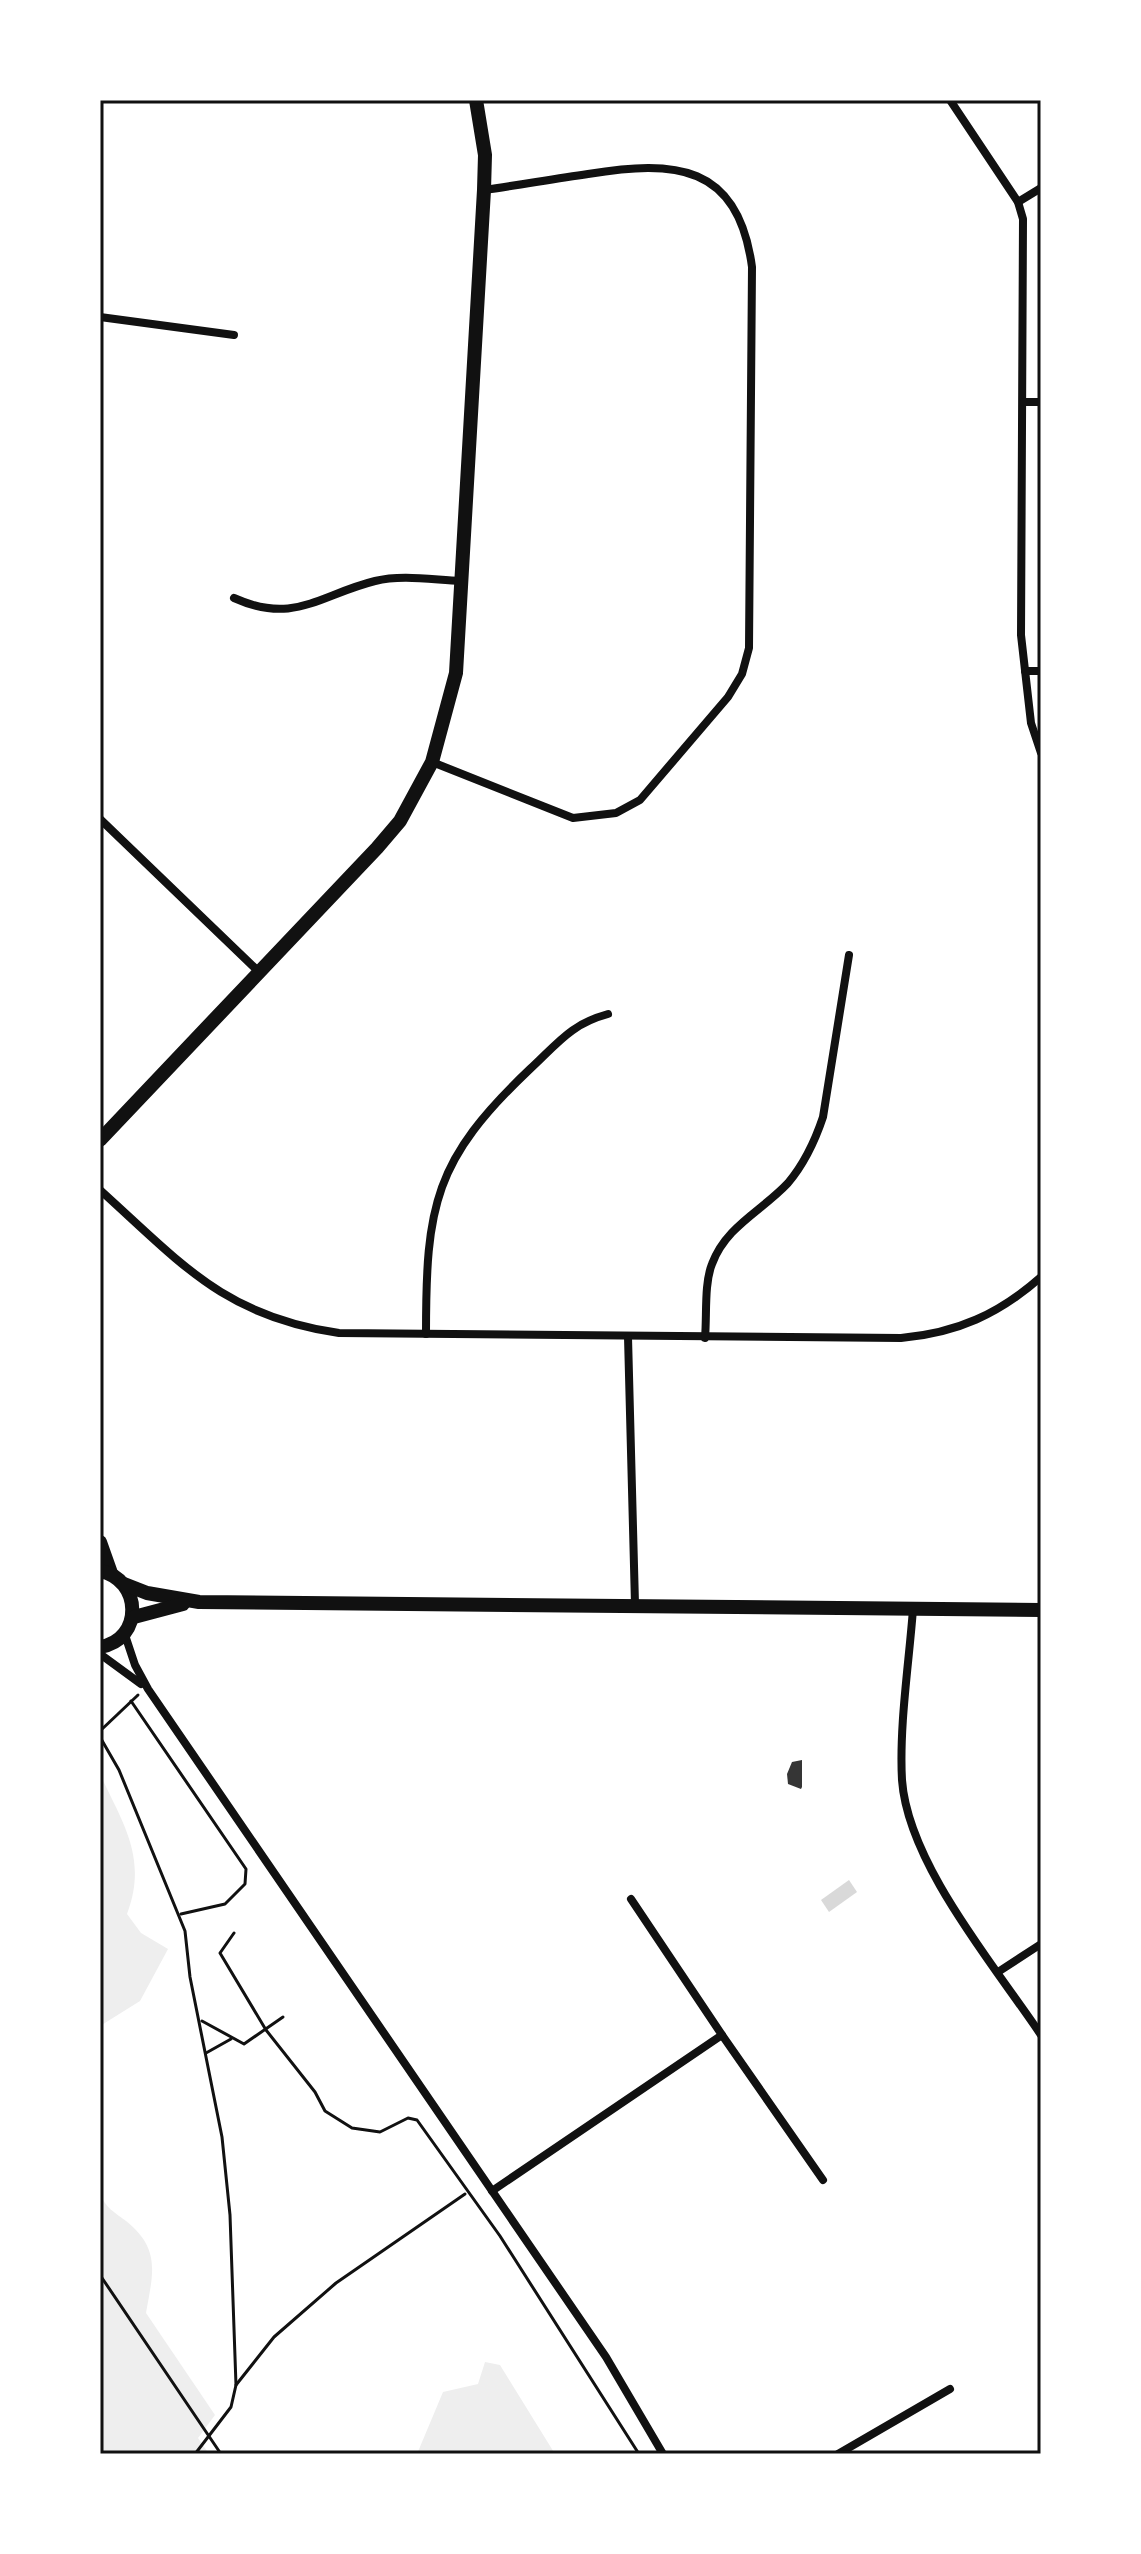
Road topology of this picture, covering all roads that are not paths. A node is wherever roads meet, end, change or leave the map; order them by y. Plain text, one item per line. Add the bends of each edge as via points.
1 (476, 100) edge
2 (950, 100) edge
3 (1041, 188) edge
4 (484, 190) junction
5 (1018, 202) junction
6 (100, 317) edge
7 (234, 335) dead end
8 (1024, 402) junction
9 (1041, 402) edge
10 (461, 581) junction
11 (234, 598) dead end
12 (1025, 671) junction
13 (1041, 671) edge
14 (1041, 753) edge
15 (432, 762) junction
16 (100, 819) edge
17 (849, 955) dead end
18 (258, 971) junction
19 (608, 1014) dead end
20 (100, 1140) edge
21 (100, 1190) edge
22 (1041, 1277) edge
23 (426, 1334) junction
24 (628, 1337) junction
25 (705, 1338) junction
26 (100, 1542) edge
27 (105, 1572) edge
28 (124, 1584) junction
29 (199, 1602) junction
30 (635, 1604) junction
31 (913, 1609) junction
32 (1041, 1610) edge
33 (134, 1617) junction
34 (125, 1635) junction
35 (100, 1647) edge
36 (100, 1654) edge
37 (148, 1689) junction
38 (631, 1899) dead end
39 (1041, 1944) edge
40 (998, 1972) junction
41 (722, 2035) junction
42 (1041, 2035) edge
43 (823, 2180) dead end
44 (492, 2191) junction
45 (950, 2389) dead end
46 (663, 2454) edge
47 (838, 2454) edge

1 - 4 street via 485,155
2 - 5 street
3 - 5 street
4 - 10 street
4 - 15 street via 638,166 671,167 709,183 739,222 752,267 749,648 728,697 640,800 616,813 573,818
5 - 8 street via 1024,236
6 - 7 street
8 - 9 street
8 - 12 street
10 - 11 street via 376,580 319,603 276,611
10 - 15 street via 456,673
12 - 13 street
12 - 14 street via 1031,723
15 - 18 street via 400,821
16 - 18 street
17 - 25 street via 823,1117 814,1142 787,1184 723,1243 711,1265
18 - 20 street
19 - 23 street via 580,1022 497,1100 442,1180 429,1225
21 - 23 street via 190,1271 249,1309 339,1333
22 - 25 street via 996,1311 935,1335
23 - 24 street
24 - 25 street
24 - 30 street
26 - 27 street
27 - 28 street
28 - 29 street
28 - 33 street
29 - 30 street
29 - 33 street
30 - 31 street
31 - 32 street
31 - 40 street via 902,1780 907,1804 924,1855
33 - 34 street
34 - 35 street
34 - 37 street
36 - 37 street
37 - 44 street
38 - 41 street
39 - 40 street
40 - 42 street
41 - 43 street
41 - 44 street
44 - 46 street via 606,2357
45 - 47 street

